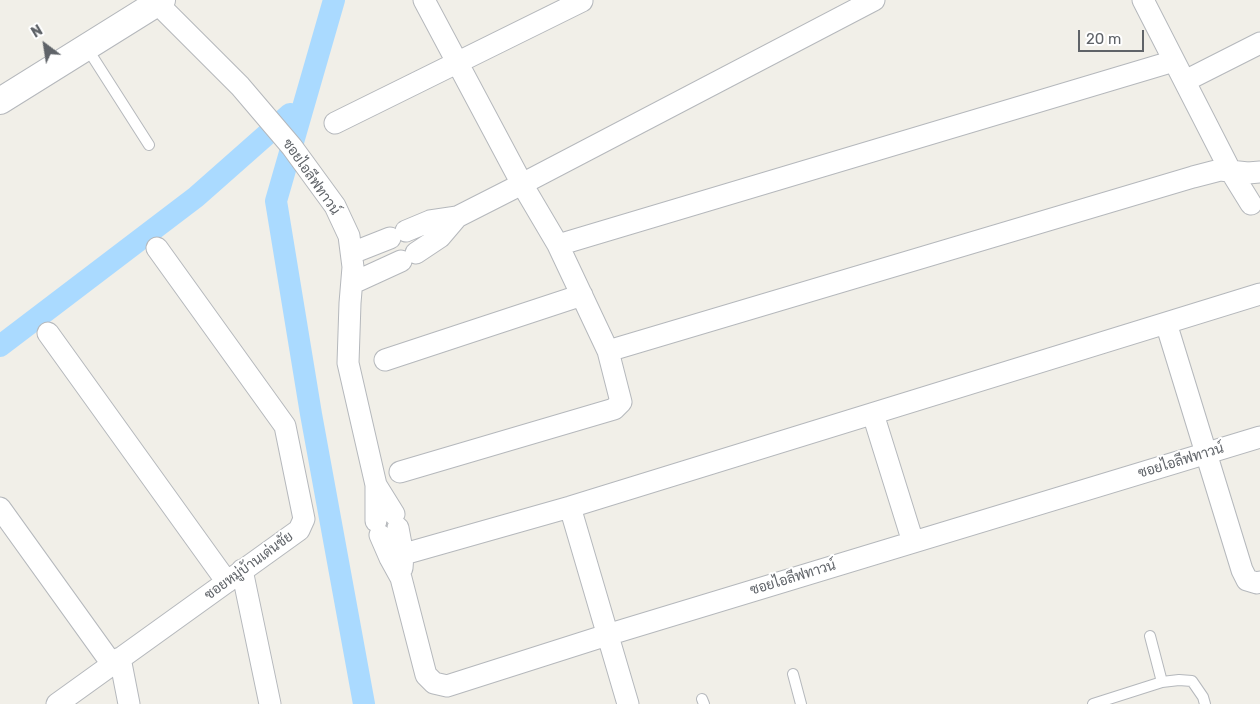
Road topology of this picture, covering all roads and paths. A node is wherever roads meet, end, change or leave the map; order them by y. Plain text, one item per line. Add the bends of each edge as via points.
1 (424, 0) edge
2 (874, 0) edge
3 (1143, 0) edge
4 (159, 1) edge
5 (582, 1) edge
6 (1260, 43) edge
7 (87, 47) junction
8 (1174, 61) junction
9 (456, 63) junction
10 (1185, 82) junction
11 (0, 101) edge
12 (335, 123) dead end
13 (149, 145) dead end
14 (1230, 170) junction
15 (1260, 172) edge
16 (522, 184) junction
17 (1251, 204) dead end
18 (456, 217) junction
19 (558, 245) junction
20 (157, 248) dead end
21 (352, 253) junction
22 (352, 283) junction
23 (1260, 294) edge
24 (582, 295) junction
25 (1166, 323) junction
26 (48, 333) dead end
27 (608, 351) junction
28 (385, 360) dead end
29 (873, 414) junction
30 (1260, 437) edge
31 (1206, 453) junction
32 (400, 472) dead end
33 (570, 507) junction
34 (0, 508) edge
35 (913, 542) junction
36 (396, 557) junction
37 (235, 576) junction
38 (1260, 582) edge
39 (607, 635) junction
40 (1150, 636) dead end
41 (116, 661) junction
42 (793, 674) dead end
43 (1162, 682) junction
44 (57, 704) edge
45 (129, 704) edge
46 (270, 704) edge
47 (628, 704) edge
48 (801, 704) edge
49 (1093, 704) edge
50 (1205, 704) edge

1 - 9 street
2 - 16 street
3 - 8 street
4 - 7 street
4 - 21 street, ซอยไอลีฟทาวน์ via 240,86 292,147 334,206 349,236
5 - 9 street
6 - 10 street
7 - 11 street
7 - 13 lane
8 - 10 street
8 - 19 street
9 - 12 street
9 - 16 street
10 - 14 street
14 - 15 street
14 - 17 street
14 - 27 street via 1193,177
16 - 18 street
16 - 19 street
18 - 21 street via 430,221
18 - 22 street via 440,237 408,257
19 - 24 street
20 - 37 street, ซอยหมู่บ้านเด่นชัย via 285,426 304,519 299,530
21 - 22 street, ซอยไอลีฟทาวน์
22 - 36 street, ซอยไอลีฟทาวน์ via 348,363
23 - 25 street
24 - 27 street
24 - 28 street
25 - 29 street
25 - 31 street
26 - 37 street
27 - 32 street via 621,401 614,409
29 - 33 street
29 - 35 street
30 - 31 street, ซอยไอลีฟทาวน์
31 - 35 street, ซอยไอลีฟทาวน์
31 - 38 street via 1242,570 1248,580
33 - 36 street
33 - 39 street
34 - 41 street
35 - 39 street, ซอยไอลีฟทาวน์
36 - 39 street, ซอยไอลีฟทาวน์ via 426,675 434,684 447,686
37 - 41 street, ซอยหมู่บ้านเด่นชัย
37 - 46 street
39 - 47 street
40 - 43 lane
41 - 44 street, ซอยหมู่บ้านเด่นชัย
41 - 45 street
42 - 48 lane
43 - 49 lane
43 - 50 lane via 1192,681

